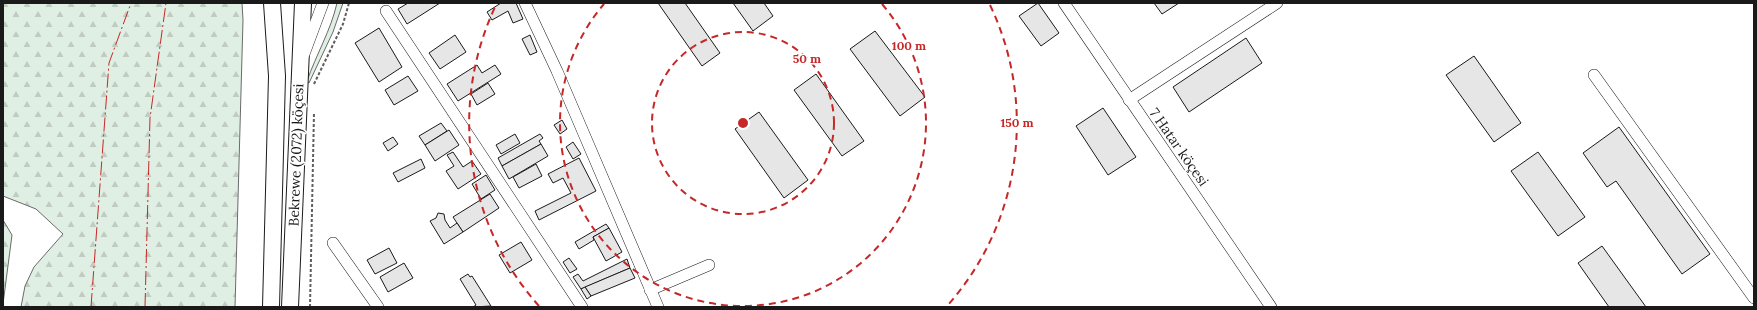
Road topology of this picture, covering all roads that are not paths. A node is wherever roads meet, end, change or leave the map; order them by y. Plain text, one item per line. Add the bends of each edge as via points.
1 (272, 3) edge
2 (303, 3) edge
3 (323, 3) edge
4 (525, 3) edge
5 (1064, 3) edge
6 (1277, 3) edge
7 (386, 11) dead end
8 (299, 65) junction
9 (1594, 75) dead end
10 (1129, 100) junction
11 (333, 243) dead end
12 (709, 265) dead end
13 (650, 290) junction
14 (1754, 298) edge
15 (271, 307) edge
16 (290, 307) edge
17 (378, 307) edge
18 (582, 307) edge
19 (658, 307) edge
20 (1271, 307) edge

1 - 15 main road, Bekrewe (2072) köçesi via 277,76
2 - 8 main road, Bekrewe (2072) köçesi
3 - 8 street
4 - 13 street via 557,71
5 - 10 street, 7 Hatar köçesi
6 - 10 street
7 - 18 street
8 - 16 main road, Bekrewe (2072) köçesi
9 - 14 street
10 - 20 street, 7 Hatar köçesi
11 - 17 street
12 - 13 street
13 - 19 street

